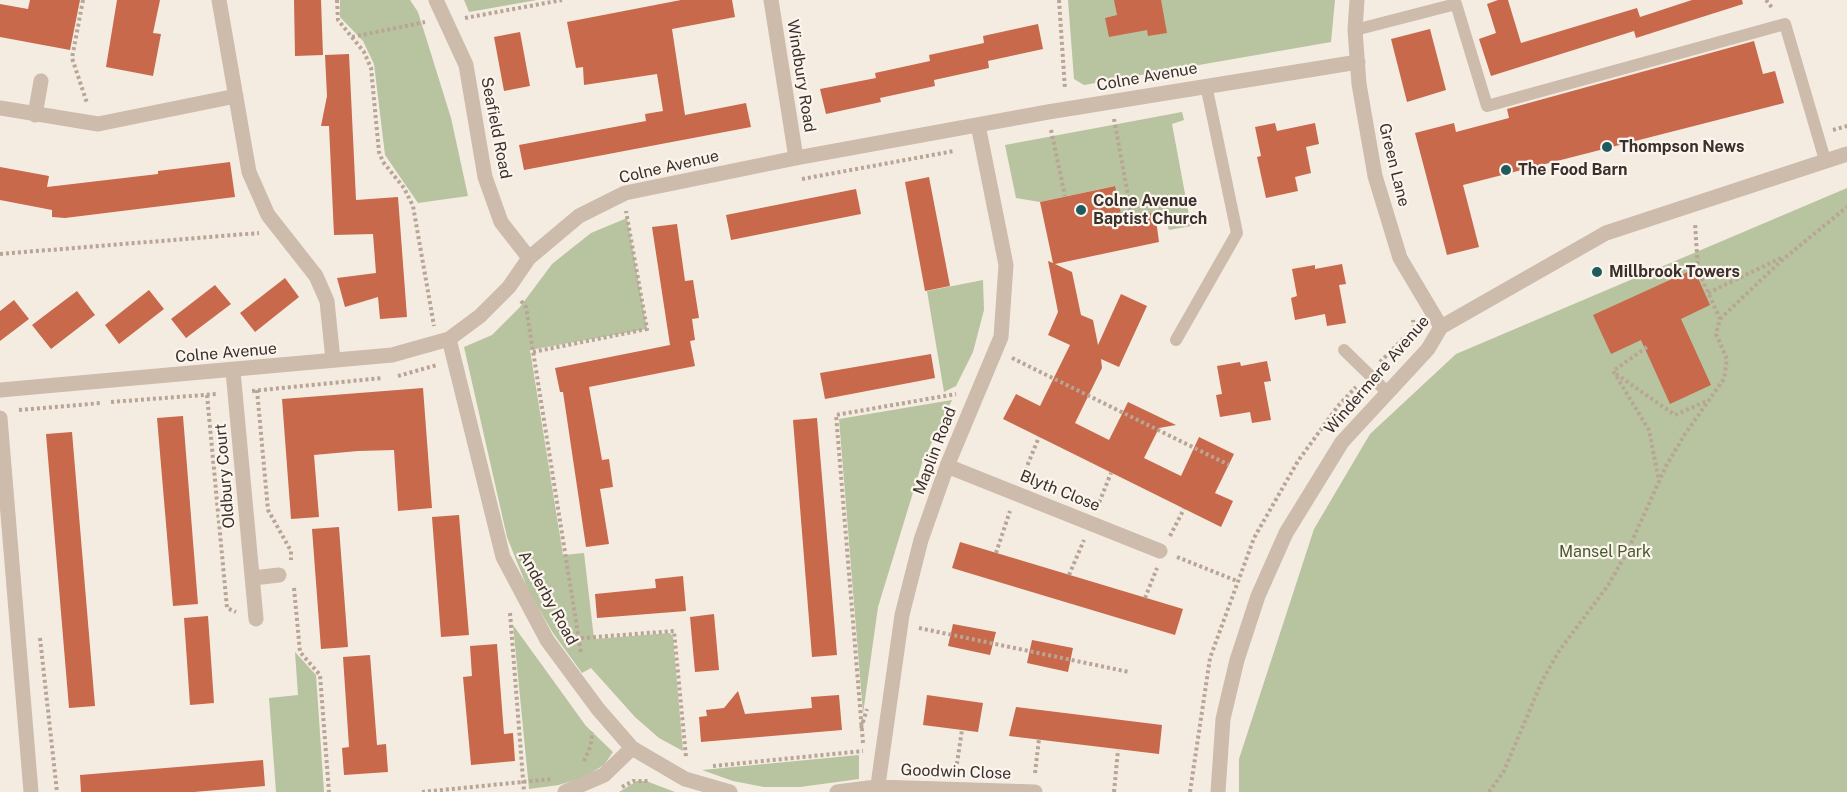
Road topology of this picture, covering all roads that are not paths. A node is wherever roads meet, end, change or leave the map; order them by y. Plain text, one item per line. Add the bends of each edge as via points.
1 (219, 0) edge
2 (436, 0) edge
3 (771, 0) edge
4 (1357, 0) edge
5 (1355, 30) junction
6 (1358, 62) junction
7 (41, 81) dead end
8 (1206, 85) junction
9 (236, 96) junction
10 (0, 108) edge
11 (35, 115) junction
12 (978, 125) junction
13 (1847, 154) edge
14 (796, 158) junction
15 (1825, 160) junction
16 (529, 258) junction
17 (1441, 327) junction
18 (1176, 340) dead end
19 (443, 341) junction
20 (1344, 350) dead end
21 (333, 360) junction
22 (233, 371) junction
23 (0, 390) edge
24 (1387, 392) junction
25 (0, 418) edge
26 (947, 466) junction
27 (1160, 551) road end
28 (279, 575) dead end
29 (253, 578) junction
30 (256, 619) road end
31 (633, 748) junction
32 (562, 785) edge
33 (873, 789) edge
34 (31, 792) edge
35 (730, 792) edge
36 (837, 792) edge
37 (1034, 792) edge
38 (1218, 792) edge

1 - 9 street
2 - 16 street, Seafield Road via 466,65 485,177 501,222
3 - 14 street, Windbury Road
4 - 5 street, Green Lane
5 - 6 street, Green Lane
5 - 15 lane via 1456,4 1487,106 1785,24
6 - 8 street, Colne Avenue
6 - 17 street, Green Lane via 1375,176 1400,258
7 - 11 street
8 - 12 street, Colne Avenue
8 - 18 lane via 1237,233
9 - 11 street via 94,123
9 - 21 street via 249,172 268,215 316,276 327,301
10 - 11 street
12 - 14 street, Colne Avenue
12 - 26 street, Maplin Road via 1006,265 1001,337
13 - 15 street, Windermere Avenue
14 - 16 street, Colne Avenue via 623,194 579,216
15 - 17 street, Windermere Avenue via 1606,233
16 - 19 street, Colne Avenue via 480,316
17 - 24 street, Windermere Avenue via 1428,349
19 - 21 street, Colne Avenue via 392,355
19 - 31 street, Anderby Road via 503,557 547,640
20 - 24 lane
21 - 22 street, Colne Avenue
22 - 23 street, Colne Avenue
22 - 29 street, Oldbury Court
24 - 38 street, Windermere Avenue via 1341,442 1322,472 1286,533 1258,596 1223,719
25 - 34 street
26 - 27 street, Blyth Close
26 - 33 street, Maplin Road via 921,540 900,624
28 - 29 street
29 - 30 street, Oldbury Court
31 - 32 street via 604,776
31 - 35 street, Anderby Road via 688,780
33 - 36 street
33 - 37 street, Goodwin Close

